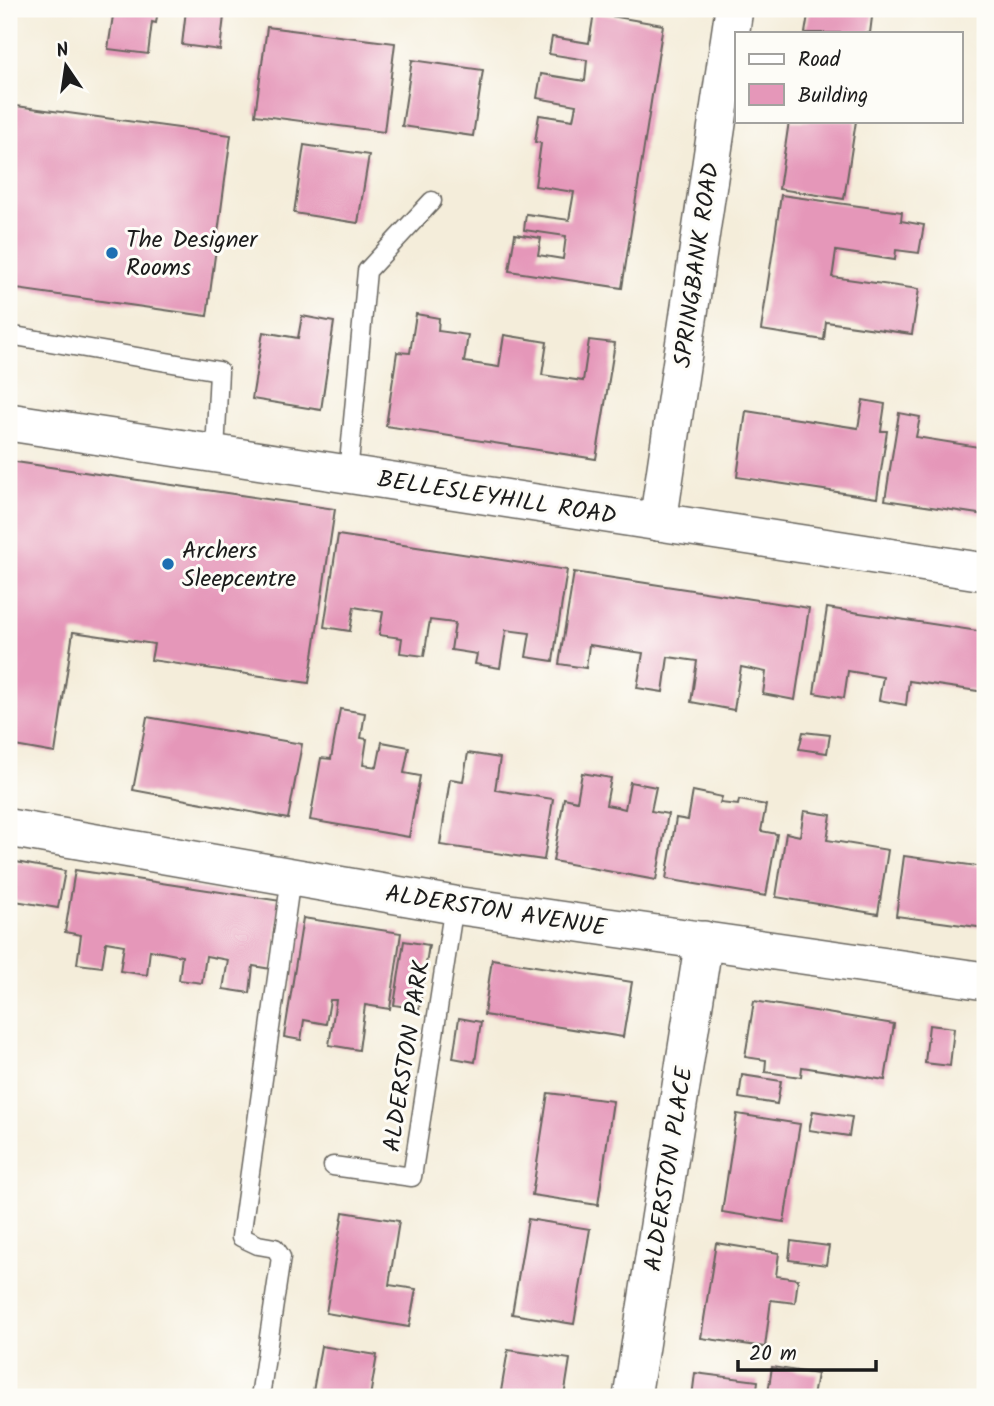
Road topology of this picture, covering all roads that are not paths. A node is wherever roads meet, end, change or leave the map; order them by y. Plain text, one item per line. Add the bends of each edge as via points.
1 (734, 9) edge
2 (432, 201) dead end
3 (9, 335) edge
4 (9, 422) edge
5 (215, 453) junction
6 (348, 474) junction
7 (658, 522) junction
8 (985, 572) edge
9 (9, 828) edge
10 (291, 877) junction
11 (454, 905) junction
12 (704, 940) junction
13 (985, 981) edge
14 (333, 1166) dead end
15 (260, 1397) edge
16 (632, 1397) edge

1 - 7 street, SPRINGBANK ROAD
2 - 6 lane via 368,271
3 - 5 lane via 219,371
4 - 5 street, BELLESLEYHILL ROAD
5 - 6 street, BELLESLEYHILL ROAD
6 - 7 street, BELLESLEYHILL ROAD
7 - 8 street, BELLESLEYHILL ROAD
9 - 10 street, ALDERSTON AVENUE
10 - 11 street, ALDERSTON AVENUE
10 - 15 lane via 241,1237 275,1248 281,1257
11 - 12 street, ALDERSTON AVENUE
11 - 14 lane, ALDERSTON PARK via 412,1177
12 - 13 street, ALDERSTON AVENUE
12 - 16 street, ALDERSTON PLACE

